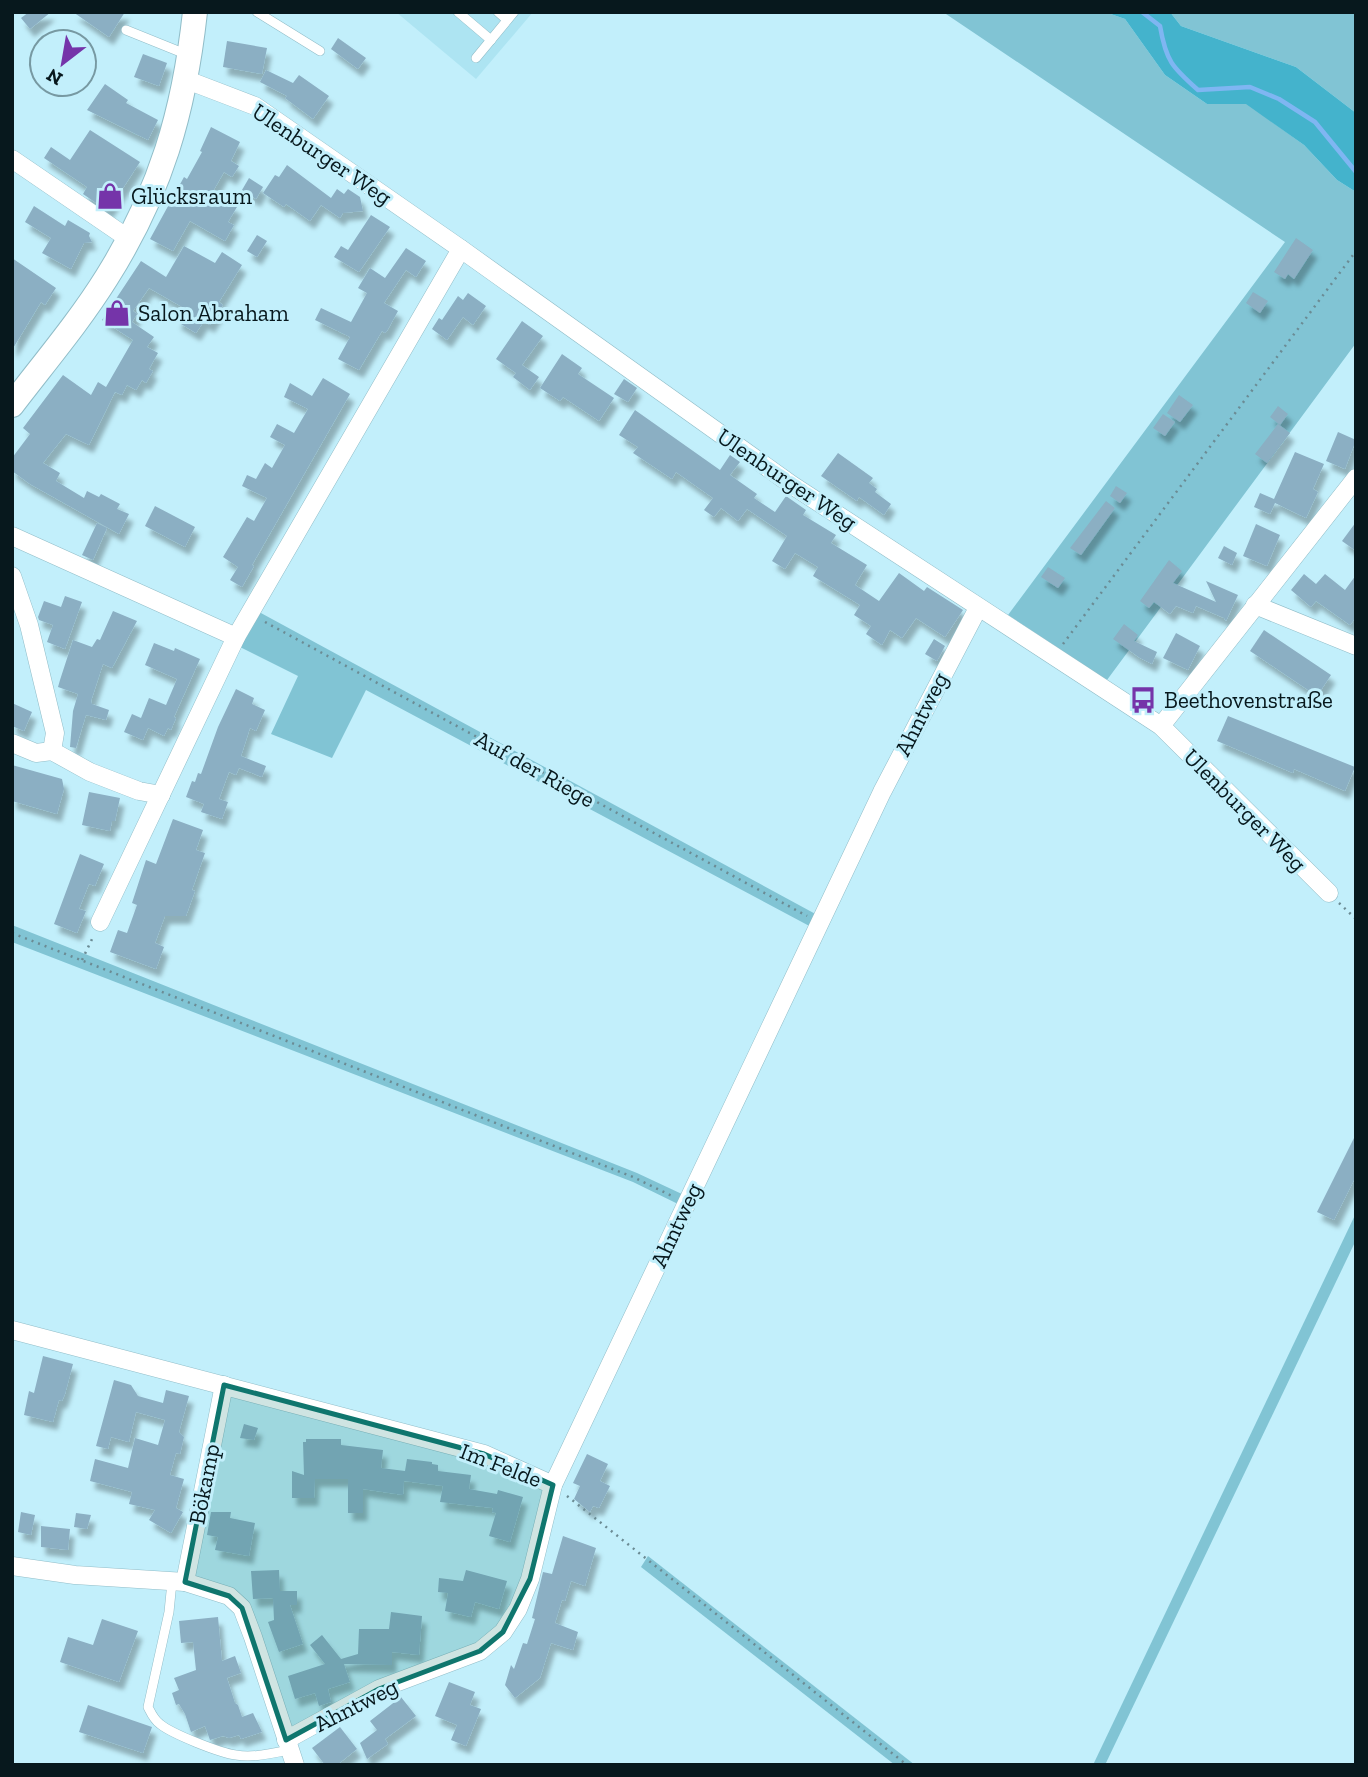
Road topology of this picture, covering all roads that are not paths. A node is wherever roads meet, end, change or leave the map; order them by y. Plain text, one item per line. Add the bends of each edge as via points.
1 (195, 12) edge
2 (257, 12) edge
3 (458, 12) edge
4 (498, 12) edge
5 (510, 16) edge
6 (126, 30) dead end
7 (491, 40) junction
8 (320, 51) dead end
9 (476, 58) dead end
10 (188, 68) junction
11 (12, 159) edge
12 (129, 239) junction
13 (461, 249) junction
14 (12, 405) edge
15 (1356, 478) edge
16 (12, 537) edge
17 (12, 576) edge
18 (1255, 605) junction
19 (978, 608) junction
20 (236, 637) junction
21 (1356, 646) edge
22 (1161, 726) junction
23 (12, 743) edge
24 (52, 751) junction
25 (161, 795) junction
26 (1329, 894) road end
27 (100, 922) road end
28 (12, 1330) edge
29 (224, 1385) junction
30 (553, 1485) junction
31 (12, 1566) edge
32 (178, 1582) junction
33 (290, 1751) edge

1 - 10 main road
2 - 8 lane
3 - 7 lane
4 - 5 lane
5 - 7 lane
6 - 10 lane
7 - 9 lane
10 - 12 main road via 163,163
10 - 13 street, Ulenburger Weg via 255,106
11 - 12 street
12 - 14 main road via 73,326
13 - 19 street, Ulenburger Weg via 792,485
13 - 20 street
15 - 18 street
16 - 20 street
17 - 24 street via 55,733
18 - 21 street
18 - 22 street
19 - 22 street, Ulenburger Weg
19 - 30 street, Ahntweg via 882,792
20 - 25 street
22 - 26 street, Ulenburger Weg
23 - 24 street via 36,753
24 - 25 street via 90,772
25 - 27 street
28 - 29 street, Im Felde
29 - 30 street, Im Felde via 485,1454
29 - 32 street, Bökamp
30 - 33 street, Ahntweg via 530,1579 503,1632 480,1651 379,1689
31 - 32 street
32 - 33 street via 229,1596 242,1608
32 - 33 lane via 148,1707 156,1720 178,1734 235,1755

